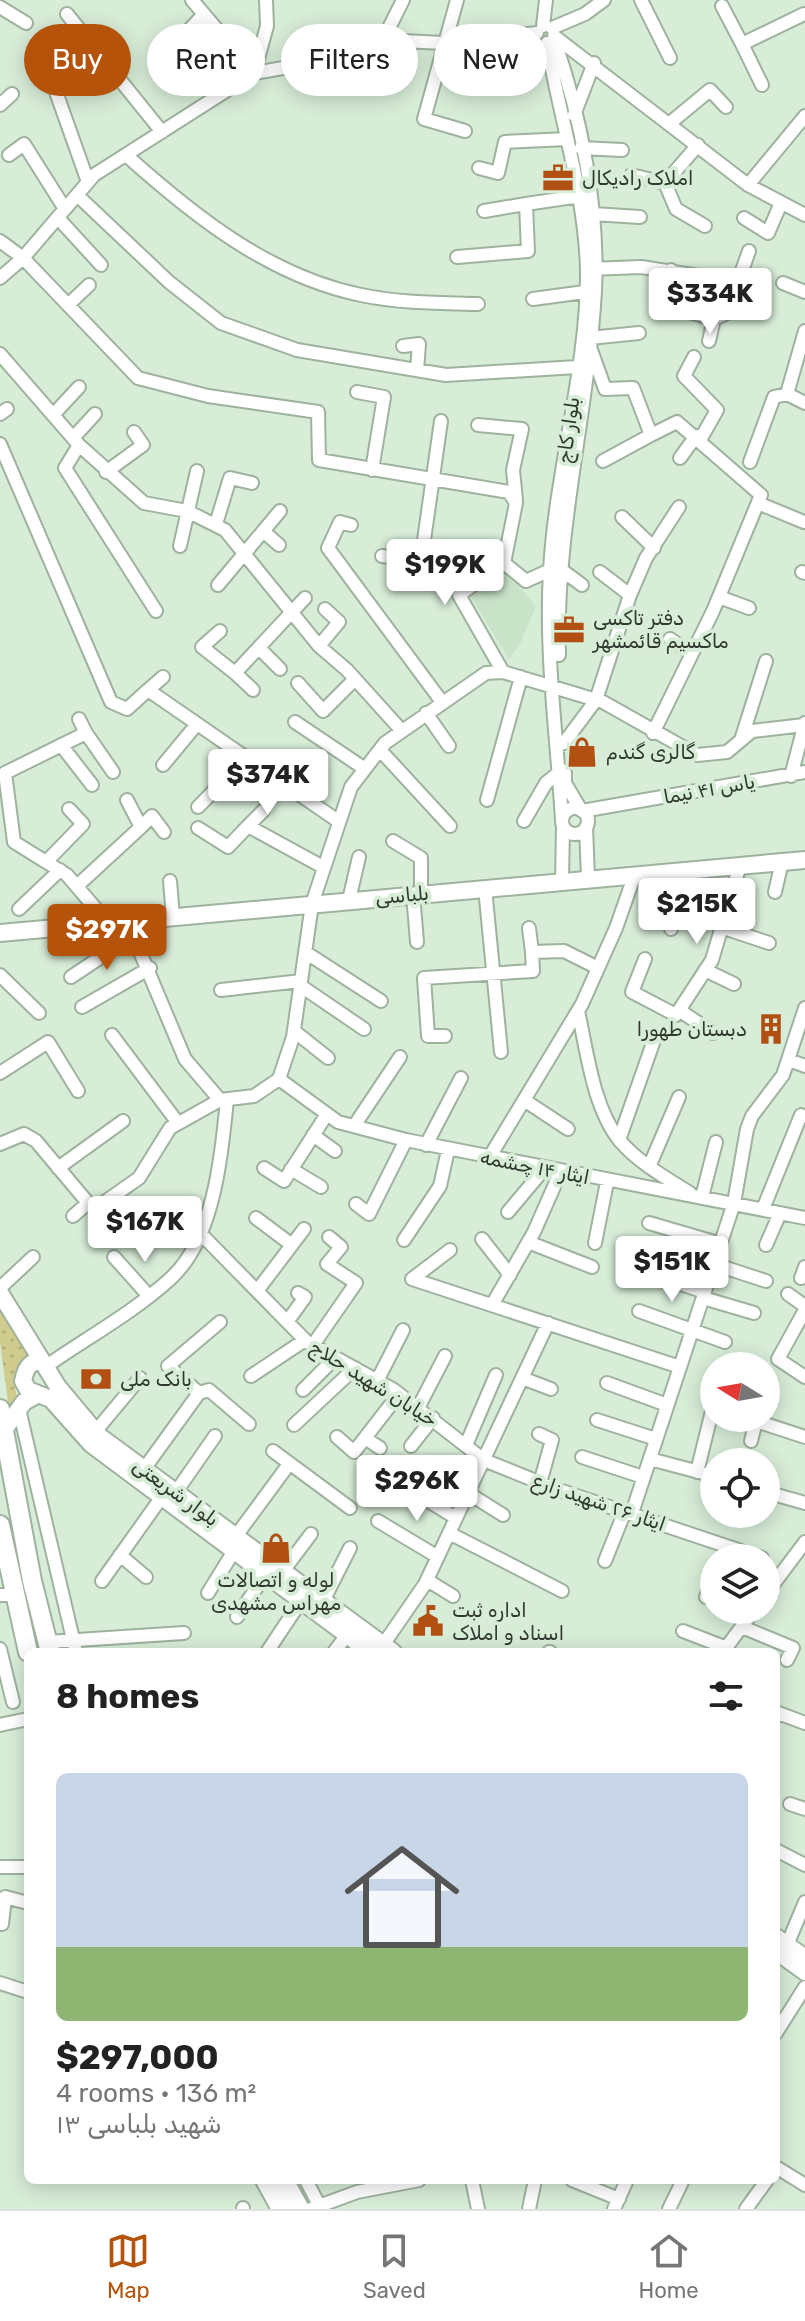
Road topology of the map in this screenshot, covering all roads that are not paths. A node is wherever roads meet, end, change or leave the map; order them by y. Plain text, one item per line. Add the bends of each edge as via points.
1 (192, 0) edge
2 (266, 0) edge
3 (403, 0) edge
4 (457, 0) edge
5 (546, 0) edge
6 (604, 0) edge
7 (641, 0) edge
8 (798, 0) edge
9 (722, 6) dead end
10 (0, 7) edge
11 (67, 14) dead end
12 (204, 14) junction
13 (804, 16) edge
14 (26, 23) dead end
15 (195, 24) edge
16 (212, 24) edge
17 (395, 24) edge
18 (449, 24) edge
19 (265, 33) edge
20 (548, 34) junction
21 (742, 44) junction
22 (577, 50) junction
23 (670, 58) dead end
24 (594, 63) junction
25 (562, 65) junction
26 (434, 79) edge
27 (762, 85) dead end
28 (12, 94) dead end
29 (59, 96) edge
30 (218, 96) edge
31 (0, 105) edge
32 (726, 107) dead end
33 (574, 115) junction
34 (805, 116) edge
35 (670, 123) junction
36 (465, 131) dead end
37 (162, 132) junction
38 (567, 139) junction
39 (698, 145) junction
40 (581, 148) junction
41 (622, 150) dead end
42 (9, 155) dead end
43 (126, 155) junction
44 (479, 168) dead end
45 (631, 175) dead end
46 (88, 182) junction
47 (665, 183) junction
48 (748, 185) junction
49 (77, 195) junction
50 (580, 196) junction
51 (781, 203) junction
52 (526, 204) junction
53 (484, 211) dead end
54 (61, 213) junction
55 (593, 214) junction
56 (805, 215) edge
57 (640, 217) dead end
58 (744, 218) dead end
59 (705, 226) dead end
60 (0, 241) edge
61 (749, 251) dead end
62 (457, 257) dead end
63 (23, 258) junction
64 (101, 265) dead end
65 (591, 269) junction
66 (671, 270) junction
67 (705, 277) dead end
68 (0, 278) edge
69 (783, 283) dead end
70 (89, 285) dead end
71 (590, 291) junction
72 (805, 292) edge
73 (533, 299) dead end
74 (478, 304) dead end
75 (68, 305) junction
76 (714, 319) junction
77 (805, 331) edge
78 (639, 333) dead end
79 (709, 341) dead end
80 (590, 342) junction
81 (403, 346) dead end
82 (0, 354) edge
83 (694, 357) dead end
84 (577, 367) junction
85 (417, 370) junction
86 (79, 387) dead end
87 (357, 392) dead end
88 (787, 394) junction
89 (805, 403) edge
90 (95, 414) dead end
91 (53, 415) junction
92 (441, 421) dead end
93 (478, 425) dead end
94 (134, 432) dead end
95 (695, 434) junction
96 (651, 435) junction
97 (76, 442) junction
98 (0, 444) edge
99 (680, 458) dead end
100 (603, 461) dead end
101 (750, 462) dead end
102 (3, 467) edge
103 (372, 470) junction
104 (197, 471) dead end
105 (106, 472) junction
106 (431, 479) junction
107 (252, 483) dead end
108 (516, 503) junction
109 (758, 503) junction
110 (679, 507) dead end
111 (187, 511) junction
112 (280, 511) dead end
113 (622, 517) dead end
114 (804, 522) edge
115 (216, 524) junction
116 (351, 525) dead end
117 (263, 531) junction
118 (279, 545) dead end
119 (180, 546) dead end
120 (654, 548) junction
121 (245, 554) junction
122 (382, 556) dead end
123 (504, 563) junction
124 (554, 569) junction
125 (600, 572) dead end
126 (218, 585) dead end
127 (582, 585) dead end
128 (630, 595) junction
129 (719, 597) junction
130 (305, 598) dead end
131 (749, 608) dead end
132 (325, 609) dead end
133 (156, 611) dead end
134 (292, 615) junction
135 (220, 631) dead end
136 (670, 639) dead end
137 (319, 646) junction
138 (259, 648) junction
139 (692, 654) junction
140 (766, 661) dead end
141 (280, 669) dead end
142 (503, 672) junction
143 (235, 673) junction
144 (163, 677) dead end
145 (521, 677) junction
146 (355, 679) junction
147 (298, 683) dead end
148 (556, 686) junction
149 (148, 690) junction
150 (253, 690) dead end
151 (596, 700) junction
152 (442, 702) junction
153 (426, 713) junction
154 (79, 719) dead end
155 (295, 722) dead end
156 (197, 724) junction
157 (805, 724) edge
158 (402, 731) junction
159 (86, 733) junction
160 (653, 733) junction
161 (741, 740) junction
162 (561, 744) junction
163 (61, 745) junction
164 (449, 746) dead end
165 (380, 750) junction
166 (246, 758) junction
167 (163, 765) dead end
168 (365, 769) junction
169 (562, 770) junction
170 (113, 772) dead end
171 (805, 772) edge
172 (791, 776) junction
173 (92, 785) dead end
174 (127, 800) dead end
175 (487, 800) dead end
176 (198, 807) dead end
177 (613, 807) junction
178 (69, 809) dead end
179 (582, 810) junction
180 (263, 811) dead end
181 (338, 821) junction
182 (524, 821) dead end
183 (562, 823) junction
184 (248, 826) junction
185 (450, 826) dead end
186 (587, 826) junction
187 (141, 827) junction
188 (198, 828) dead end
189 (164, 832) dead end
190 (393, 841) dead end
191 (14, 842) junction
192 (0, 851) edge
193 (359, 857) dead end
194 (805, 860) edge
195 (47, 861) junction
196 (782, 862) junction
197 (740, 865) junction
198 (323, 867) junction
199 (60, 870) junction
200 (688, 870) junction
201 (635, 874) junction
202 (588, 878) junction
203 (170, 881) dead end
204 (562, 881) junction
205 (77, 886) junction
206 (485, 888) junction
207 (775, 892) dead end
208 (417, 894) junction
209 (349, 900) junction
210 (312, 904) junction
211 (19, 909) dead end
212 (173, 917) junction
213 (108, 923) junction
214 (721, 927) junction
215 (130, 928) junction
216 (529, 928) dead end
217 (671, 929) dead end
218 (0, 933) edge
219 (417, 942) dead end
220 (769, 943) dead end
221 (305, 952) junction
222 (532, 952) junction
223 (645, 959) dead end
224 (150, 968) junction
225 (598, 968) junction
226 (705, 970) junction
227 (495, 972) junction
228 (0, 975) edge
229 (71, 977) dead end
230 (301, 984) junction
231 (734, 984) dead end
232 (221, 990) dead end
233 (381, 1001) dead end
234 (82, 1007) dead end
235 (805, 1008) edge
236 (679, 1010) junction
237 (578, 1011) junction
238 (39, 1013) dead end
239 (364, 1029) dead end
240 (294, 1031) junction
241 (713, 1033) dead end
242 (112, 1035) dead end
243 (445, 1036) dead end
244 (653, 1043) dead end
245 (501, 1052) dead end
246 (400, 1057) dead end
247 (328, 1058) dead end
248 (789, 1060) junction
249 (805, 1066) edge
250 (0, 1073) edge
251 (461, 1078) dead end
252 (279, 1079) junction
253 (78, 1091) dead end
254 (679, 1097) dead end
255 (223, 1100) junction
256 (524, 1100) junction
257 (327, 1114) junction
258 (801, 1115) dead end
259 (123, 1121) dead end
260 (178, 1123) junction
261 (354, 1126) junction
262 (568, 1129) dead end
263 (313, 1135) junction
264 (406, 1140) junction
265 (619, 1140) junction
266 (716, 1142) dead end
267 (0, 1144) edge
268 (426, 1145) junction
269 (448, 1150) junction
270 (335, 1151) dead end
271 (489, 1158) junction
272 (649, 1167) junction
273 (58, 1168) junction
274 (264, 1168) dead end
275 (291, 1169) junction
276 (544, 1169) junction
277 (560, 1173) junction
278 (607, 1182) junction
279 (321, 1187) dead end
280 (698, 1197) junction
281 (88, 1203) junction
282 (734, 1203) junction
283 (356, 1204) dead end
284 (763, 1209) junction
285 (508, 1212) dead end
286 (780, 1213) junction
287 (73, 1216) dead end
288 (256, 1218) dead end
289 (805, 1218) edge
290 (649, 1223) dead end
291 (304, 1229) dead end
292 (201, 1234) junction
293 (329, 1237) dead end
294 (482, 1239) dead end
295 (404, 1240) dead end
296 (528, 1242) junction
297 (595, 1243) dead end
298 (721, 1244) junction
299 (292, 1245) junction
300 (766, 1245) dead end
301 (450, 1250) dead end
302 (33, 1257) dead end
303 (114, 1257) dead end
304 (714, 1264) junction
305 (592, 1267) dead end
306 (637, 1270) dead end
307 (510, 1275) junction
308 (766, 1281) dead end
309 (0, 1290) edge
310 (257, 1291) junction
311 (298, 1293) dead end
312 (788, 1294) dead end
313 (148, 1295) junction
314 (704, 1295) junction
315 (492, 1305) junction
316 (805, 1308) edge
317 (639, 1311) dead end
318 (754, 1313) dead end
319 (220, 1322) dead end
320 (287, 1322) junction
321 (548, 1323) junction
322 (403, 1330) dead end
323 (692, 1331) junction
324 (725, 1342) dead end
325 (309, 1343) junction
326 (445, 1356) dead end
327 (335, 1358) junction
328 (48, 1365) junction
329 (680, 1367) junction
330 (355, 1368) junction
331 (496, 1375) dead end
332 (251, 1376) dead end
333 (805, 1377) edge
334 (140, 1378) dead end
335 (522, 1378) junction
336 (377, 1381) junction
337 (607, 1383) dead end
338 (551, 1389) dead end
339 (303, 1390) dead end
340 (199, 1393) junction
341 (38, 1394) junction
342 (399, 1394) junction
343 (667, 1405) junction
344 (418, 1408) junction
345 (0, 1409) edge
346 (19, 1409) junction
347 (433, 1418) junction
348 (597, 1420) dead end
349 (249, 1424) dead end
350 (294, 1425) dead end
351 (3, 1431) junction
352 (95, 1432) junction
353 (707, 1432) edge
354 (539, 1434) dead end
355 (215, 1436) dead end
356 (337, 1437) dead end
357 (805, 1437) edge
358 (365, 1438) junction
359 (656, 1439) junction
360 (751, 1441) dead end
361 (466, 1445) junction
362 (411, 1446) dead end
363 (380, 1448) dead end
364 (273, 1451) dead end
365 (582, 1457) dead end
366 (650, 1459) junction
367 (484, 1460) junction
368 (289, 1464) junction
369 (144, 1469) junction
370 (697, 1472) junction
371 (700, 1473) edge
372 (643, 1477) junction
373 (540, 1483) junction
374 (409, 1489) dead end
375 (468, 1493) junction
376 (168, 1495) junction
377 (780, 1496) edge
378 (805, 1503) edge
379 (350, 1508) dead end
380 (628, 1512) junction
381 (503, 1515) dead end
382 (456, 1518) junction
383 (378, 1521) dead end
384 (0, 1525) edge
385 (449, 1533) junction
386 (311, 1534) dead end
387 (805, 1542) edge
388 (235, 1544) junction
389 (703, 1544) edge
390 (2, 1548) edge
391 (350, 1548) dead end
392 (120, 1555) junction
393 (438, 1557) junction
394 (605, 1561) dead end
395 (780, 1565) edge
396 (786, 1567) junction
397 (283, 1571) junction
398 (265, 1575) junction
399 (780, 1575) edge
400 (146, 1577) dead end
401 (427, 1580) junction
402 (102, 1581) dead end
403 (562, 1591) dead end
404 (208, 1593) dead end
405 (7, 1595) edge
406 (453, 1596) dead end
407 (301, 1601) junction
408 (323, 1601) junction
409 (237, 1617) dead end
410 (744, 1624) edge
411 (742, 1627) junction
412 (683, 1631) dead end
413 (184, 1633) dead end
414 (347, 1635) junction
415 (74, 1646) edge
416 (48, 1647) edge
417 (27, 1648) edge
418 (270, 1648) edge
419 (337, 1648) edge
420 (377, 1648) edge
421 (380, 1648) edge
422 (383, 1648) edge
423 (721, 1648) edge
424 (726, 1648) edge
425 (0, 1649) edge
426 (787, 1660) dead end
427 (13, 1702) dead end
428 (780, 1714) edge
429 (24, 1720) edge
430 (805, 1723) edge
431 (0, 1725) edge
432 (790, 1804) dead end
433 (805, 1809) edge
434 (780, 1852) edge
435 (805, 1865) edge
436 (0, 1867) edge
437 (24, 1867) edge
438 (24, 1902) edge
439 (805, 1902) edge
440 (2, 1924) dead end
441 (780, 1945) edge
442 (805, 1958) edge
443 (805, 1972) edge
444 (0, 1983) edge
445 (805, 1987) edge
446 (24, 1991) edge
447 (780, 2027) edge
448 (780, 2169) edge
449 (267, 2184) edge
450 (286, 2184) edge
451 (308, 2184) edge
452 (398, 2184) edge
453 (473, 2184) edge
454 (534, 2184) edge
455 (580, 2184) edge
456 (625, 2184) edge
457 (681, 2184) edge
458 (764, 2184) edge
459 (805, 2185) edge
460 (617, 2204) edge
461 (317, 2208) edge
462 (281, 2209) edge
463 (300, 2209) edge
464 (478, 2209) edge
465 (529, 2209) edge
466 (669, 2209) edge
467 (746, 2209) edge

1 - 12 street
2 - 19 street
3 - 17 street
4 - 18 street
5 - 20 street
6 - 20 street
7 - 23 street
8 - 13 street
9 - 21 street
10 - 14 street
11 - 37 street
12 - 15 street
12 - 16 street
13 - 21 street
20 - 22 street
20 - 25 street, بلوار کاج
20 - 38 street, بلوار کاج
21 - 27 street
22 - 24 street
22 - 25 street
24 - 33 street
24 - 35 street
25 - 33 street, بلوار کاج
26 - 36 street via 424,119
28 - 31 street
29 - 46 street
30 - 37 street
32 - 35 street via 710,90
33 - 40 street, بلوار کاج
34 - 48 street
35 - 39 street
37 - 43 street
38 - 44 street via 505,142 498,173
38 - 50 street, بلوار کاج
39 - 47 street
39 - 48 street
40 - 41 street
40 - 55 street, بلوار کاج
42 - 54 street via 24,144
43 - 46 street
43 - 74 street via 232,242 311,282 361,296
45 - 47 street
46 - 49 street
47 - 59 street via 676,209
48 - 51 street
49 - 54 street
49 - 85 street via 221,323 297,350
50 - 52 street
50 - 65 street, بلوار کاج
51 - 56 street
51 - 58 street via 768,233
52 - 53 street
52 - 62 street via 528,251
54 - 63 street
54 - 64 street
55 - 57 street
55 - 65 street, بلوار کاج
60 - 63 street
61 - 76 street via 727,313
63 - 68 street
63 - 75 street
65 - 66 street
65 - 71 street, بلوار کاج
66 - 67 street
66 - 76 street via 672,307
69 - 72 street
70 - 75 street
71 - 73 street
71 - 80 street, بلوار کاج
71 - 84 street, بلوار کاج
75 - 103 street via 138,378 208,396 318,412 319,460
76 - 79 street
77 - 88 street
78 - 80 street
80 - 96 street via 605,389 633,388
80 - 124 street, بلوار کاج
81 - 85 street via 419,344
82 - 91 street
83 - 95 street via 684,376 717,410
84 - 85 street via 446,375
84 - 124 street, بلوار کاج
86 - 91 street
87 - 103 street via 384,397
88 - 89 street
88 - 101 street via 774,397
90 - 97 street
91 - 97 street
92 - 106 street
93 - 108 street via 522,429 513,470
94 - 105 street via 143,445
95 - 96 street via 677,422
95 - 99 street
95 - 109 street via 761,495
96 - 100 street
97 - 105 street
97 - 133 street via 65,468
98 - 102 street
102 - 149 street via 111,702 127,709
103 - 106 street
104 - 111 street
105 - 111 street via 144,503
106 - 108 street via 509,492
106 - 122 street via 421,561
107 - 115 street via 230,478
108 - 123 street
109 - 114 street
109 - 129 street
110 - 120 street
111 - 115 street
111 - 119 street
112 - 117 street
113 - 120 street
115 - 121 street
116 - 152 street via 340,522 328,548
117 - 118 street
117 - 121 street
120 - 128 street
121 - 126 street
121 - 134 street
123 - 124 street via 526,581
123 - 142 street via 459,595
124 - 127 street
124 - 148 street, بلوار کاج
125 - 128 street
128 - 151 street
129 - 131 street
129 - 139 street
130 - 134 street
132 - 137 street via 339,622
134 - 137 street
134 - 138 street
135 - 143 street via 202,647
136 - 139 street
137 - 146 street
138 - 141 street
138 - 143 street
139 - 160 street
140 - 161 street
142 - 145 street
142 - 152 street via 486,673
143 - 150 street
144 - 149 street
145 - 148 street
145 - 175 street
146 - 147 street via 323,711
146 - 158 street
148 - 151 street
148 - 162 street, بلوار کاج
149 - 156 street
151 - 160 street
151 - 162 street
152 - 153 street
153 - 158 street
153 - 164 street
154 - 159 street
155 - 168 street
156 - 166 street
156 - 167 street
157 - 161 street via 752,731
157 - 172 street
158 - 165 street
159 - 163 street
159 - 170 street
160 - 161 street via 697,755 727,752
162 - 169 street, بلوار کاج
163 - 173 street
163 - 191 street via 5,773
165 - 168 street
165 - 185 street
166 - 176 street
166 - 181 street
168 - 181 street via 351,787
169 - 179 street, بلوار کاج
169 - 182 street via 546,783
169 - 183 street, بلوار کاج
171 - 172 street, یاس ۴۱ نیما
172 - 177 street, یاس ۴۱ نیما
174 - 187 street
177 - 179 street, یاس ۴۱ نیما
177 - 186 street
178 - 195 street via 83,824
179 - 183 street via 569,809
179 - 186 street
180 - 184 street
181 - 198 street
183 - 186 street via 572,834
183 - 204 street, بلوار کاج
184 - 188 street via 228,847
184 - 198 street
186 - 202 street
187 - 189 street via 152,816
187 - 205 street
190 - 208 street via 421,858
191 - 192 street
191 - 195 street
193 - 209 street
194 - 196 main road, بلباسی
195 - 199 street
196 - 197 main road, بلباسی
196 - 207 street
197 - 200 main road, بلباسی
197 - 214 street
198 - 210 street
199 - 205 street
199 - 211 street
200 - 201 main road, بلباسی
200 - 217 street
201 - 202 main road, بلباسی
201 - 225 street
202 - 204 main road, بلباسی
203 - 212 street
204 - 206 main road, بلباسی
205 - 213 street
206 - 208 main road, بلباسی
206 - 227 street
208 - 209 main road, بلباسی
208 - 219 street
209 - 210 main road, بلباسی
210 - 212 main road, بلباسی
210 - 221 street
212 - 215 main road, بلباسی
213 - 215 main road, بلباسی
213 - 218 main road, بلباسی
214 - 220 street
214 - 226 street
215 - 224 street
215 - 229 street
216 - 222 street
221 - 230 street
221 - 233 street
222 - 225 street via 564,951
222 - 227 street via 533,971
223 - 236 street via 632,992 676,1015
224 - 234 street
224 - 255 street via 185,1059
225 - 237 street
226 - 231 street
226 - 236 street
227 - 243 street via 424,978 428,1036
227 - 245 street
228 - 238 street
230 - 232 street
230 - 239 street
230 - 240 street
235 - 248 street
236 - 241 street
237 - 256 street
237 - 265 street via 604,1109
240 - 247 street
240 - 252 street
242 - 260 street
244 - 265 street
246 - 261 street
248 - 249 street
248 - 282 street via 747,1129
250 - 253 street via 48,1042
251 - 268 street
252 - 255 street via 254,1096
252 - 257 street, ایثار ۱۴ چشمه
254 - 272 street
255 - 260 street
255 - 292 street via 222,1159
256 - 262 street
256 - 271 street
257 - 261 street, ایثار ۱۴ چشمه
257 - 263 street
258 - 284 street
259 - 273 street
260 - 281 street via 139,1178 99,1206
261 - 264 street, ایثار ۱۴ چشمه
263 - 270 street
263 - 275 street
264 - 268 street, ایثار ۱۴ چشمه
264 - 283 street via 369,1214
265 - 272 street
266 - 280 street
267 - 273 street via 24,1134
268 - 269 street, ایثار ۱۴ چشمه
269 - 271 street, ایثار ۱۴ چشمه
269 - 295 street via 440,1186
271 - 276 street, ایثار ۱۴ چشمه
272 - 280 street
273 - 281 street
274 - 275 street via 284,1181
275 - 279 street
276 - 277 street, ایثار ۱۴ چشمه
276 - 285 street
277 - 278 street, ایثار ۱۴ چشمه
277 - 296 street
278 - 280 street, ایثار ۱۴ چشمه
278 - 297 street
280 - 282 street, ایثار ۱۴ چشمه
281 - 287 street
282 - 284 street, ایثار ۱۴ چشمه
282 - 298 street
284 - 286 street, ایثار ۱۴ چشمه
286 - 289 street, ایثار ۱۴ چشمه
286 - 300 street
288 - 299 street
290 - 298 street
291 - 299 street
292 - 310 street, خیابان شهید حلاج
292 - 313 street via 172,1278
293 - 325 street via 341,1247 327,1264 356,1283
294 - 307 street
296 - 305 street
296 - 307 street
298 - 304 street
299 - 310 street
301 - 315 street via 412,1279
302 - 309 street
303 - 313 street
304 - 308 street
304 - 314 street
306 - 314 street
307 - 315 street
309 - 328 main road, بلوار شریعتی
310 - 320 street, خیابان شهید حلاج
311 - 320 street via 305,1297
312 - 316 street
313 - 328 street
314 - 318 street
314 - 323 street
315 - 321 street
316 - 333 street via 778,1359
317 - 323 street
319 - 340 street via 168,1366
320 - 325 street, خیابان شهید حلاج
321 - 329 street
321 - 335 street
322 - 336 street
323 - 324 street
323 - 329 street
325 - 327 street, خیابان شهید حلاج
325 - 332 street
326 - 344 street
327 - 330 street, خیابان شهید حلاج
327 - 339 street
328 - 341 main road via 40,1361 25,1370 23,1381
328 - 352 main road, بلوار شریعتی via 58,1387
329 - 343 street
330 - 336 street, خیابان شهید حلاج
330 - 350 street
331 - 361 street
334 - 352 street
335 - 338 street
335 - 367 street
336 - 342 street, خیابان شهید حلاج
337 - 343 street
340 - 349 street via 209,1390
340 - 369 street
341 - 346 main road
341 - 376 main road, بلوار شریعتی via 51,1399 91,1444
342 - 344 street, خیابان شهید حلاج
342 - 358 street
343 - 359 street
344 - 347 street, خیابان شهید حلاج
345 - 351 highway
346 - 351 main road
346 - 415 street
347 - 361 street, خیابان شهید حلاج
347 - 362 street
348 - 359 street
351 - 416 highway
352 - 369 main road, بلوار شریعتی
353 - 370 street
354 - 373 street via 552,1440
355 - 376 street
356 - 358 street via 354,1452
357 - 360 street via 756,1421
358 - 363 street
359 - 366 street
361 - 367 street, خیابان شهید حلاج
364 - 368 street
365 - 372 street
366 - 370 street
366 - 372 street
367 - 373 street, ایثار ۲۶ شهید زارع
367 - 375 street
368 - 379 street
368 - 388 street
369 - 376 main road, بلوار شریعتی
370 - 371 street
372 - 380 street
373 - 380 street, ایثار ۲۶ شهید زارع
374 - 382 street
375 - 381 street
375 - 382 street
376 - 388 main road, بلوار شریعتی
376 - 392 street
377 - 378 street
380 - 389 street, ایثار ۲۶ شهید زارع
380 - 394 street
382 - 385 street
383 - 393 street
384 - 390 highway
385 - 393 street
385 - 403 street
386 - 397 street
387 - 396 street
388 - 397 main road, بلوار شریعتی
388 - 398 main road, بلوار شریعتی
388 - 404 street
390 - 405 highway
391 - 408 street
392 - 400 street
392 - 402 street
393 - 401 street
395 - 396 street, ایثار ۲۶ شهید زارع
396 - 399 street
397 - 408 main road, بلوار شریعتی
398 - 407 main road, بلوار شریعتی
398 - 409 street
401 - 406 street
401 - 422 street
405 - 417 highway
407 - 414 main road, بلوار شریعتی
407 - 418 street
408 - 421 main road, بلوار شریعتی
410 - 411 street
411 - 424 street
411 - 426 street via 793,1648
412 - 423 street
413 - 415 street
414 - 419 street
414 - 420 main road, بلوار شریعتی
415 - 416 street
425 - 427 street
428 - 430 street
429 - 431 street
432 - 433 street
434 - 435 street
436 - 437 street
438 - 440 street via 5,1897
439 - 441 street
441 - 442 main road
441 - 443 main road
444 - 446 street
445 - 447 street
448 - 459 street
449 - 462 highway
450 - 463 highway
451 - 461 street
452 - 461 street via 357,2192
453 - 464 street
454 - 465 street
455 - 460 street
456 - 460 street
457 - 466 street
458 - 467 street

